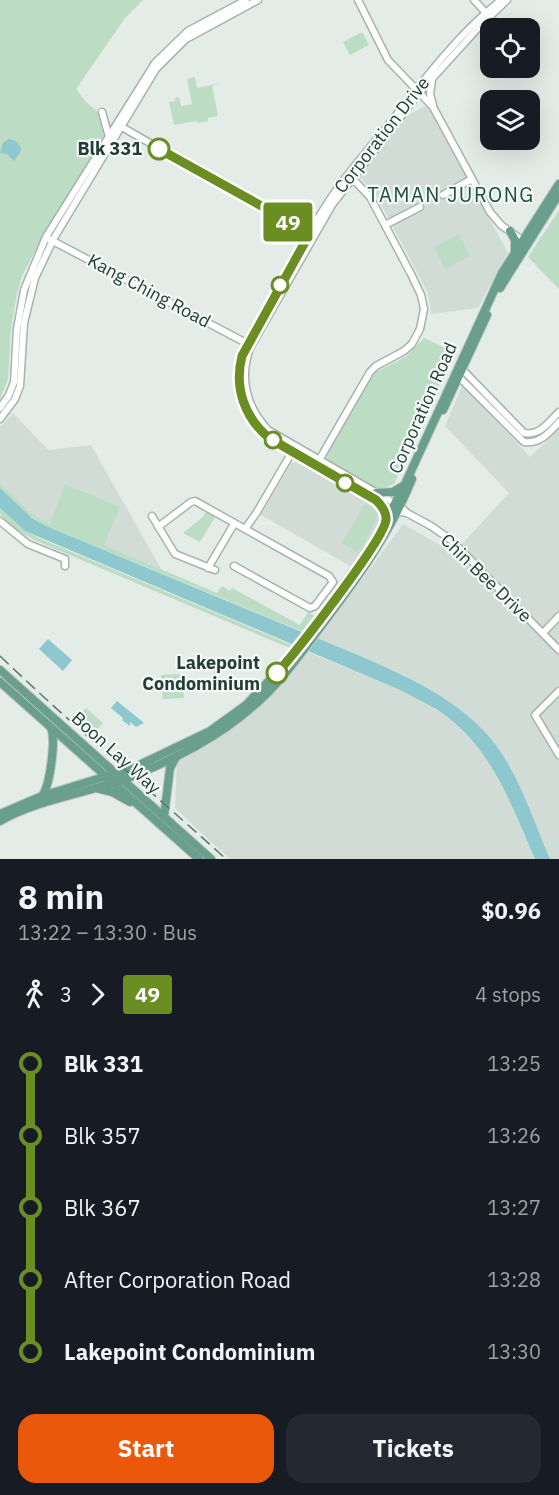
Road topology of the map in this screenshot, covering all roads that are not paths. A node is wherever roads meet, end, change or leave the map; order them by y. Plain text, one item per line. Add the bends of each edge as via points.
1 (246, 0) edge
2 (258, 0) edge
3 (358, 0) edge
4 (474, 0) edge
5 (501, 0) edge
6 (507, 0) edge
7 (487, 15) junction
8 (432, 79) junction
9 (417, 92) junction
10 (433, 107) junction
11 (102, 112) dead end
12 (120, 124) junction
13 (109, 138) junction
14 (351, 177) junction
15 (472, 179) junction
16 (559, 184) edge
17 (559, 194) edge
18 (442, 195) dead end
19 (420, 207) dead end
20 (385, 225) junction
21 (530, 229) junction
22 (510, 231) junction
23 (312, 233) junction
24 (49, 241) junction
25 (525, 242) junction
26 (515, 253) junction
27 (30, 281) junction
28 (249, 346) junction
29 (459, 372) junction
30 (0, 408) edge
31 (559, 412) edge
32 (0, 420) edge
33 (559, 423) edge
34 (292, 452) junction
35 (317, 463) junction
36 (406, 482) junction
37 (376, 497) junction
38 (399, 509) junction
39 (152, 516) dead end
40 (0, 521) edge
41 (386, 522) junction
42 (234, 524) junction
43 (158, 527) junction
44 (248, 531) junction
45 (65, 566) dead end
46 (234, 566) dead end
47 (355, 576) junction
48 (324, 596) junction
49 (333, 602) junction
50 (559, 616) edge
51 (543, 633) junction
52 (311, 635) junction
53 (559, 650) edge
54 (299, 651) junction
55 (0, 669) edge
56 (0, 682) edge
57 (559, 691) edge
58 (51, 728) junction
59 (559, 755) edge
60 (177, 756) junction
61 (107, 764) junction
62 (133, 768) junction
63 (121, 776) junction
64 (110, 780) junction
65 (95, 788) junction
66 (42, 796) junction
67 (138, 806) junction
68 (0, 814) edge
69 (164, 817) junction
70 (0, 820) edge
71 (199, 859) edge
72 (211, 859) edge

1 - 12 street via 177,39 148,73
2 - 12 street via 197,32 174,50 156,69
3 - 9 street via 388,60
4 - 7 street
5 - 7 street, Corporation Drive
6 - 7 street, Corporation Drive
7 - 8 street, Corporation Drive
7 - 9 street, Corporation Drive
8 - 9 street, Corporation Drive
8 - 10 street
9 - 10 street
9 - 14 street, Corporation Drive
10 - 15 street
11 - 13 street
12 - 13 street
12 - 23 street
12 - 24 street
13 - 24 street
14 - 20 street via 370,197
14 - 23 street, Corporation Drive via 336,191
15 - 18 street
15 - 22 street via 490,213
16 - 21 main road, Corporation Road
17 - 25 main road, Corporation Road
19 - 20 street
20 - 35 street via 421,295 424,309 420,329 404,351 370,372
21 - 22 main road
21 - 25 main road, Corporation Road
22 - 25 street
22 - 26 main road
23 - 28 street, Corporation Drive
24 - 27 street
24 - 28 street, Kang Ching Road
25 - 26 main road, Corporation Road
25 - 29 main road, Corporation Road
26 - 29 main road, Corporation Road via 502,273
27 - 30 street via 18,321 14,382
27 - 32 street via 20,386
28 - 34 street, Corporation Drive via 240,363 240,396 257,427
28 - 35 street, Corporation Drive via 245,369 249,404 274,435
29 - 31 street via 525,433 540,431
29 - 33 street via 524,442 538,441
29 - 36 main road, Corporation Road
29 - 38 main road, Corporation Road
34 - 35 street, Corporation Drive
34 - 44 street
35 - 37 street, Corporation Drive
36 - 37 main road via 393,492
36 - 38 main road, Corporation Road
37 - 38 street, Corporation Drive
37 - 41 main road
38 - 41 main road, Corporation Road
38 - 47 main road, Corporation Road via 375,554
38 - 51 street, Chin Bee Drive via 451,540
39 - 43 street
40 - 45 street via 28,544 65,559
41 - 47 main road, Corporation Road
42 - 43 street via 193,501
42 - 43 street via 212,569 174,554
42 - 44 street
44 - 48 street via 331,577 332,584
46 - 48 street via 310,608
47 - 49 main road, Corporation Road
47 - 52 main road, Corporation Road
48 - 49 street
49 - 52 main road, Corporation Road
50 - 51 street
51 - 53 street, Chin Bee Drive
52 - 54 main road, Corporation Road
54 - 60 main road, Corporation Road via 250,710
54 - 62 main road, Corporation Road via 229,718 194,740
55 - 61 main road, Boon Lay Way
56 - 58 main road, Boon Lay Way
57 - 59 street via 535,715
58 - 64 main road, Boon Lay Way
58 - 66 main road via 54,739 47,789
60 - 63 main road, Corporation Road
60 - 69 main road via 170,768
61 - 62 main road
61 - 63 main road, Boon Lay Way
62 - 63 main road, Corporation Road
63 - 64 main road, Corporation Road
63 - 69 main road, Boon Lay Way
64 - 65 main road, Corporation Road
64 - 66 main road, Corporation Road
64 - 67 main road, Boon Lay Way
65 - 67 main road
65 - 70 main road, Corporation Road
66 - 68 main road, Corporation Road
67 - 71 main road, Boon Lay Way
69 - 72 main road, Boon Lay Way

